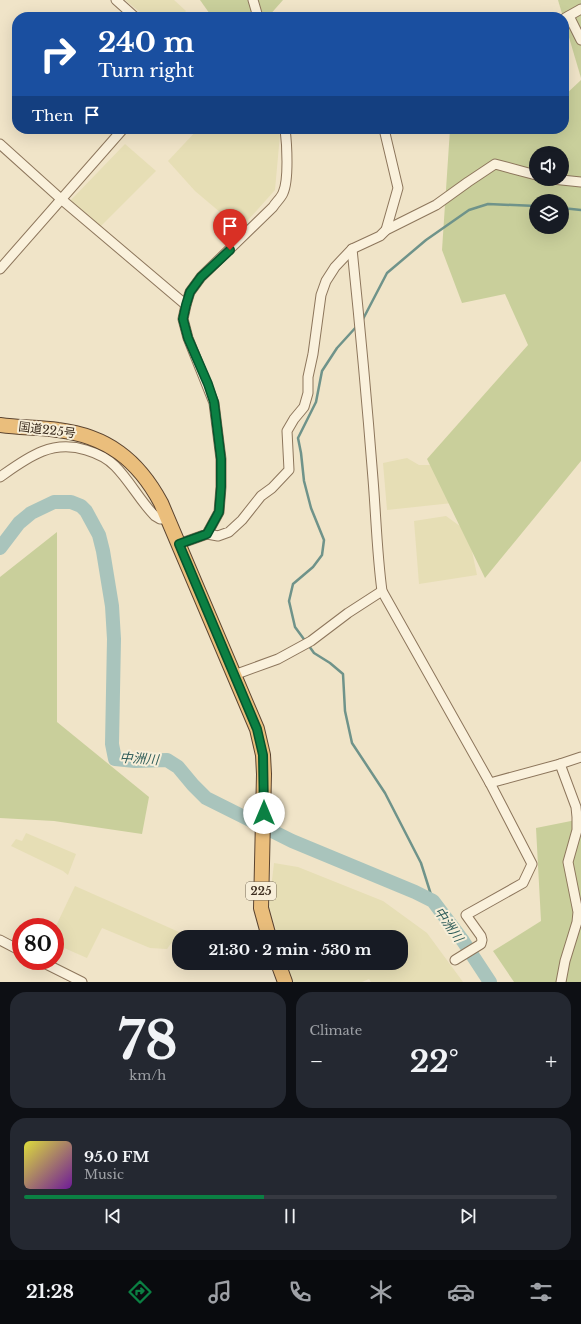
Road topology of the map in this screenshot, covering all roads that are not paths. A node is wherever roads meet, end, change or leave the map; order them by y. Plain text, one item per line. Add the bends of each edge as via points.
1 (116, 0) edge
2 (253, 0) edge
3 (581, 9) edge
4 (129, 12) edge
5 (257, 12) edge
6 (569, 17) edge
7 (569, 21) edge
8 (581, 40) edge
9 (119, 134) edge
10 (285, 134) edge
11 (385, 134) edge
12 (0, 144) edge
13 (529, 172) edge
14 (569, 181) edge
15 (581, 182) edge
16 (61, 199) junction
17 (386, 230) junction
18 (352, 249) junction
19 (0, 269) edge
20 (186, 305) junction
21 (0, 425) edge
22 (0, 477) edge
23 (169, 519) junction
24 (207, 534) junction
25 (179, 544) junction
26 (382, 591) junction
27 (234, 675) junction
28 (581, 757) edge
29 (560, 764) junction
30 (490, 783) junction
31 (267, 930) edge
32 (0, 940) edge
33 (12, 946) edge
34 (456, 960) dead end
35 (58, 970) edge
36 (281, 970) edge
37 (82, 982) edge
38 (285, 982) edge
39 (561, 982) edge

1 - 4 street
2 - 5 street
3 - 6 street
7 - 8 street
9 - 16 street
10 - 20 street via 286,170 283,193 201,277 190,292
11 - 17 street via 398,188
12 - 16 street
13 - 17 street via 495,164 436,205
14 - 15 street
16 - 19 street
16 - 20 street
17 - 18 street via 380,236
18 - 24 street via 326,280 321,295 308,377 308,393 304,407 287,431 289,470 229,532 218,536
18 - 26 street
20 - 24 street via 183,319 214,402 221,459 219,512
21 - 23 highway, 国道225号 / 225 via 76,433 108,445 131,461 146,478
22 - 23 street via 27,458 46,449 63,446 80,448 100,456 114,466 155,516
23 - 25 highway, 国道225号 / 225
24 - 25 street
25 - 27 highway, 国道225号 / 225
26 - 27 street via 308,643 278,659
26 - 30 street
27 - 31 highway, 国道225号 / 225 via 257,729 263,755 261,908
28 - 29 street
29 - 30 street
29 - 39 street via 576,806 577,830 568,862 578,912 578,922
30 - 34 street via 532,864 523,883 466,914 482,940 481,944
32 - 33 street
35 - 37 street
36 - 38 highway

